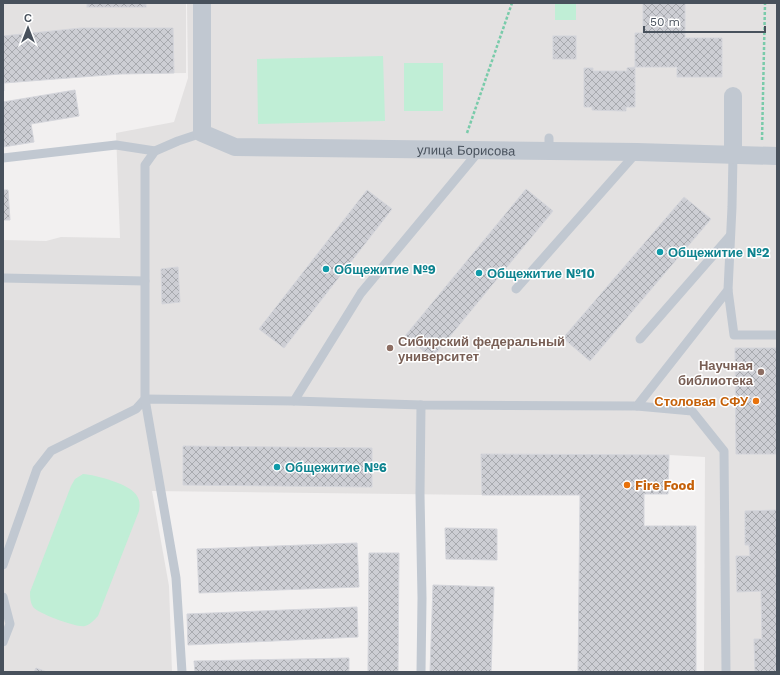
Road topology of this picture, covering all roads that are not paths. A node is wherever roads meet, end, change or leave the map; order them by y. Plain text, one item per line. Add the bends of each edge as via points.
1 (202, 3) edge
2 (733, 96) dead end
3 (202, 133) junction
4 (470, 150) junction
5 (155, 151) junction
6 (637, 152) junction
7 (733, 155) junction
8 (777, 156) edge
9 (3, 158) edge
10 (730, 236) junction
11 (3, 278) edge
12 (145, 280) junction
13 (516, 289) dead end
14 (728, 290) junction
15 (777, 335) edge
16 (640, 339) dead end
17 (145, 400) junction
18 (294, 401) junction
19 (421, 405) junction
20 (637, 406) junction
21 (3, 565) edge
22 (3, 597) edge
23 (3, 642) edge
24 (182, 672) edge
25 (421, 672) edge
26 (726, 672) edge

1 - 3 street
2 - 7 street
3 - 4 street, улица Борисова via 235,147
3 - 5 lane
4 - 6 street, улица Борисова via 549,145
4 - 18 lane via 361,293
5 - 9 lane via 116,145
5 - 12 lane via 144,165
6 - 7 street, улица Борисова
6 - 13 lane
7 - 8 street, улица Борисова
7 - 10 lane
10 - 14 lane
10 - 16 lane
11 - 12 lane
12 - 17 lane
14 - 15 lane via 734,335
14 - 20 lane
17 - 18 lane
17 - 21 lane via 136,409 51,451 37,469
17 - 24 lane via 176,578
18 - 19 lane
19 - 20 lane
19 - 25 lane
20 - 26 lane via 692,411 724,451
22 - 23 lane via 10,624

